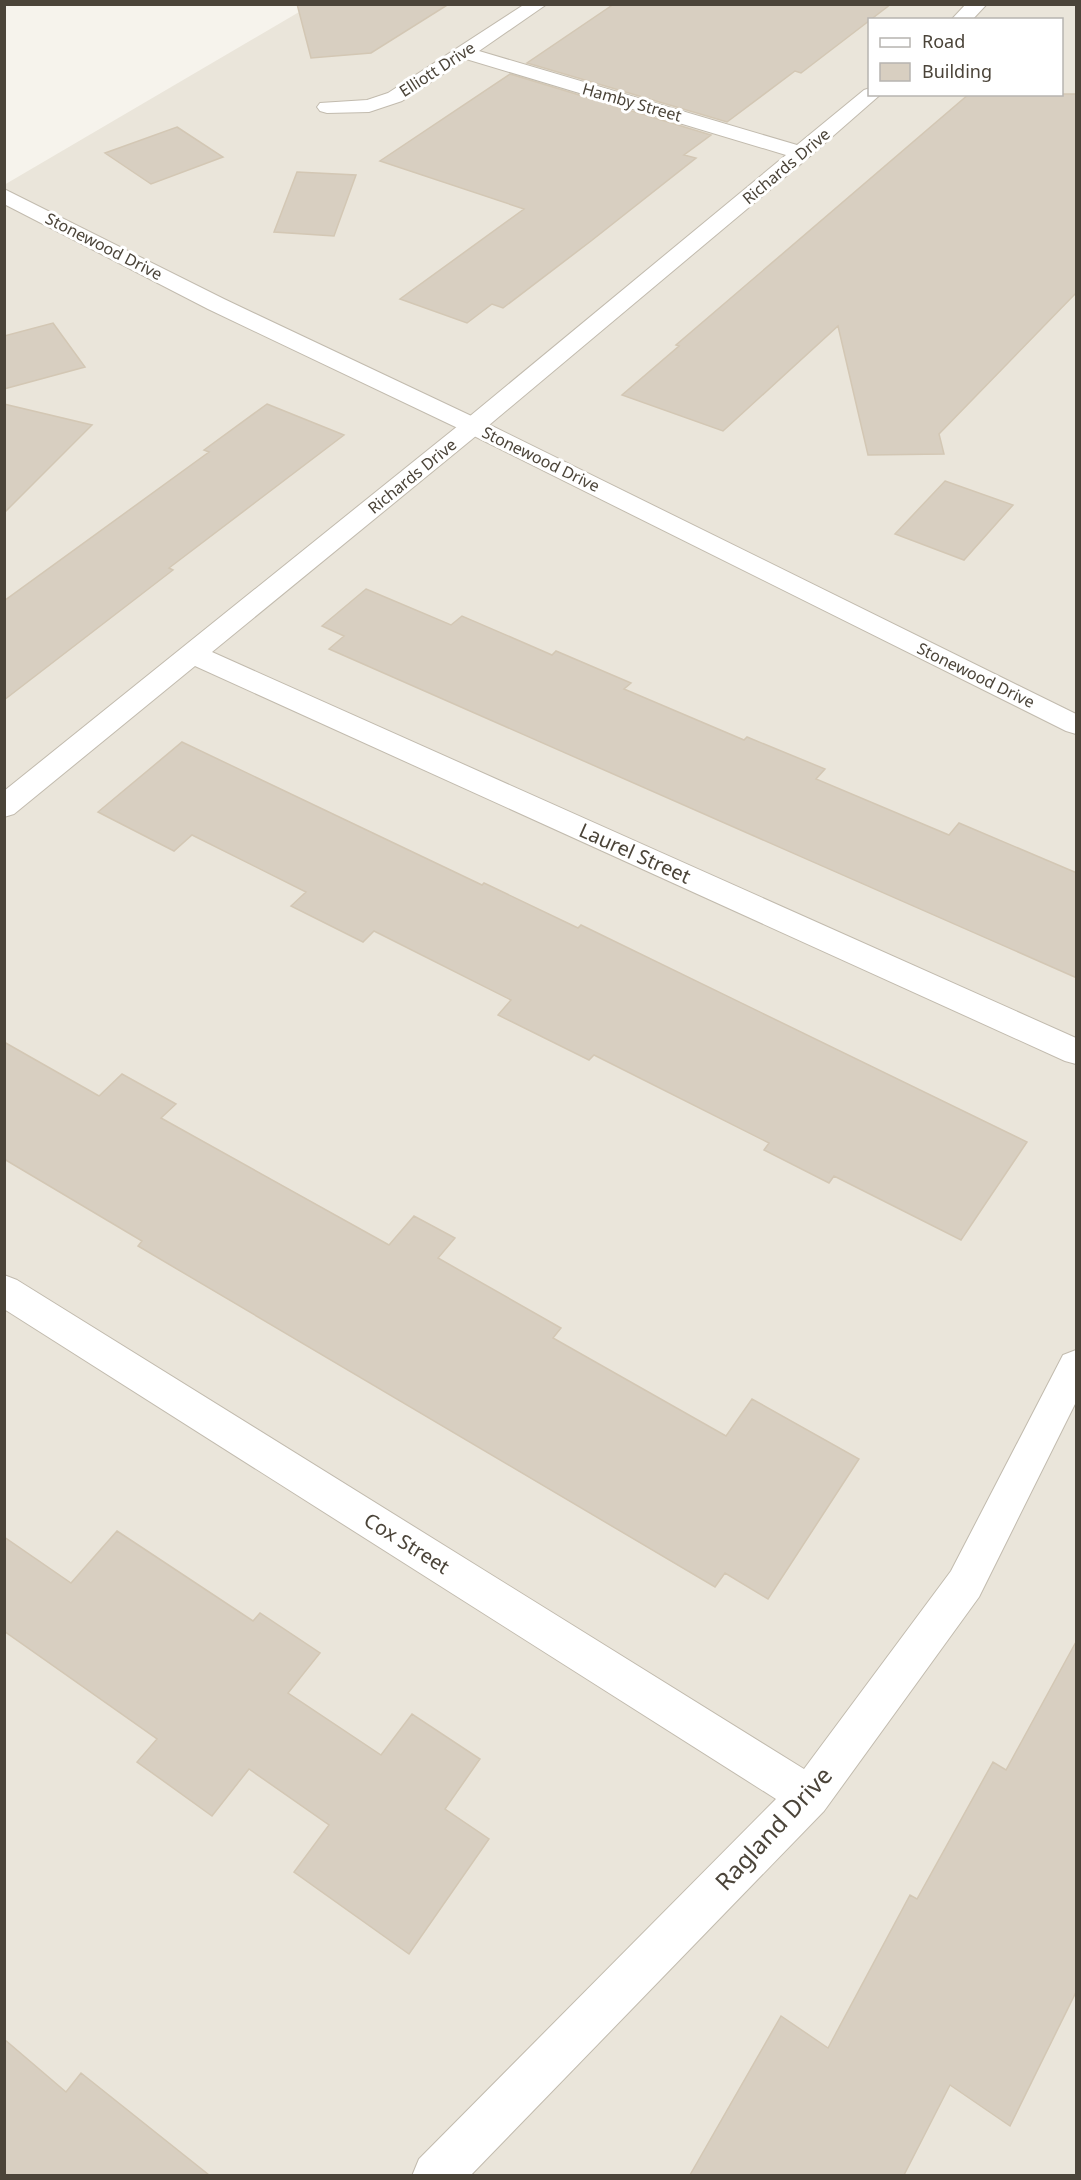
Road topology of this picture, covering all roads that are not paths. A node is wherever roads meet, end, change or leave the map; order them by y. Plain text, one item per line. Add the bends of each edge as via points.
1 (538, 4) edge
2 (978, 4) edge
3 (962, 18) edge
4 (461, 52) junction
5 (869, 96) edge
6 (327, 107) dead end
7 (802, 153) junction
8 (4, 195) edge
9 (473, 426) junction
10 (193, 654) junction
11 (1077, 725) edge
12 (4, 807) edge
13 (1077, 1052) edge
14 (4, 1290) edge
15 (1077, 1366) edge
16 (810, 1796) junction
17 (436, 2175) edge

1 - 4 street, Elliott Drive
2 - 3 street
4 - 6 street, Elliott Drive via 395,97 369,106
4 - 7 street, Hamby Street
5 - 7 street, Richards Drive
7 - 9 street, Richards Drive
8 - 9 street, Stonewood Drive via 216,304
9 - 10 street, Richards Drive
9 - 11 street, Stonewood Drive
10 - 12 street, Richards Drive
10 - 13 street, Laurel Street
14 - 16 street, Cox Street
15 - 16 street, Ragland Drive via 965,1584
16 - 17 street, Ragland Drive

